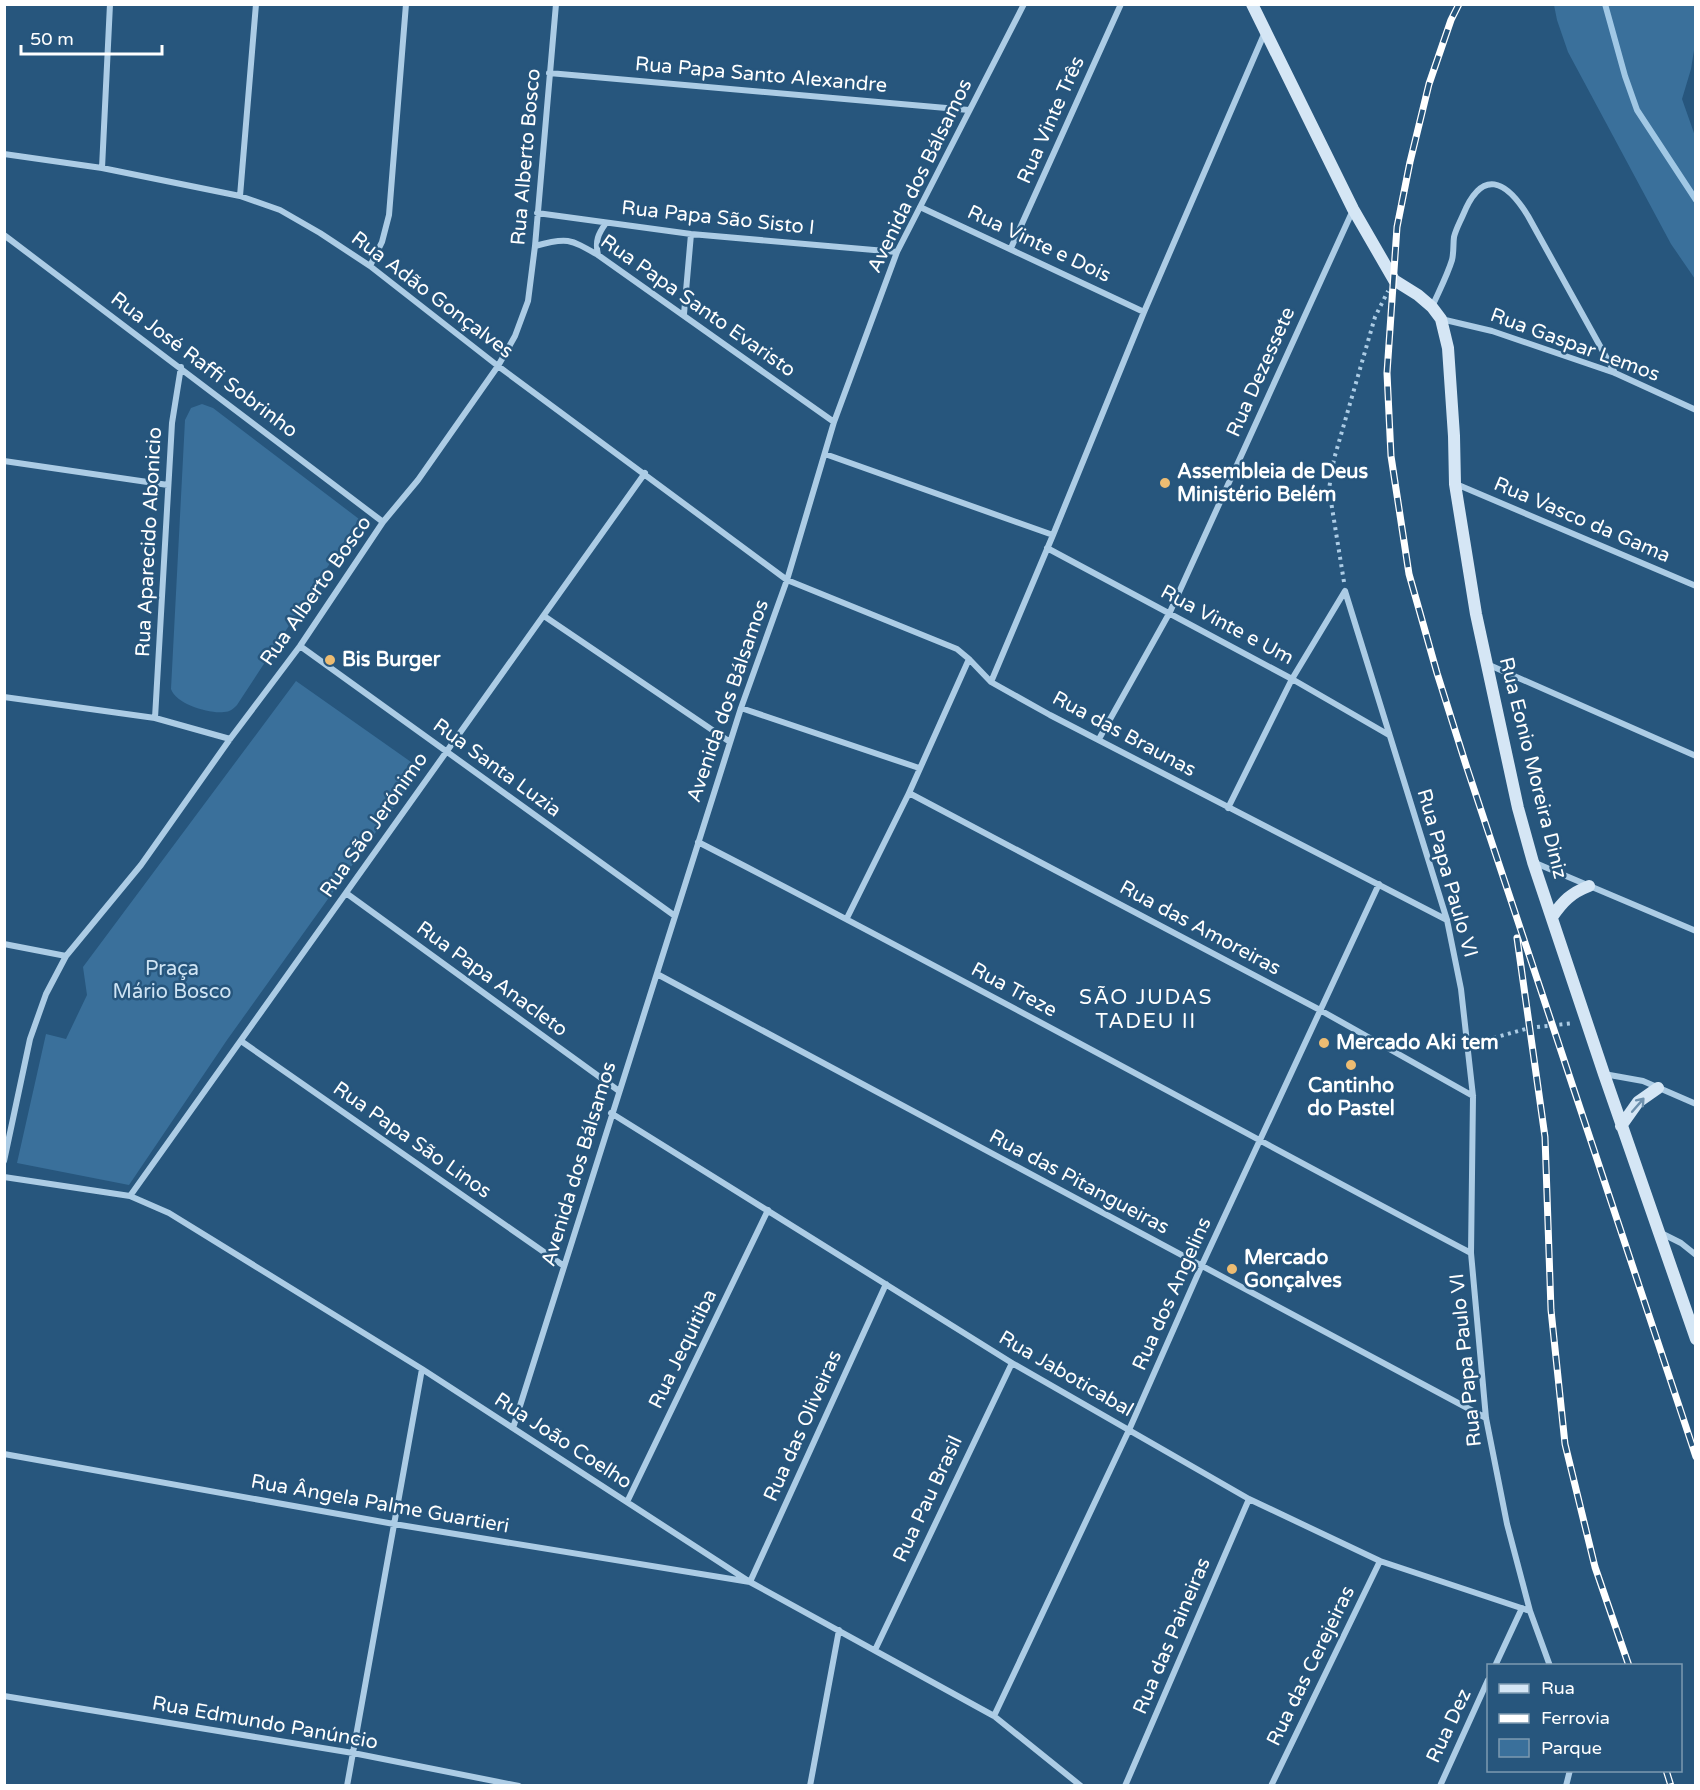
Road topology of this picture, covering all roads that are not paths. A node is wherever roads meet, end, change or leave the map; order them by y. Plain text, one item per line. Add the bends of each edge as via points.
1 (110, 4) edge
2 (256, 4) edge
3 (406, 4) edge
4 (556, 4) edge
5 (1024, 4) edge
6 (1121, 4) edge
7 (1252, 4) edge
8 (1266, 32) junction
9 (549, 73) junction
10 (969, 110) junction
11 (4, 154) edge
12 (102, 168) junction
13 (240, 196) junction
14 (920, 207) junction
15 (1353, 209) junction
16 (537, 213) junction
17 (606, 223) junction
18 (691, 234) junction
19 (4, 235) edge
20 (535, 246) junction
21 (1011, 248) junction
22 (897, 252) junction
23 (598, 255) junction
24 (370, 267) junction
25 (1432, 307) junction
26 (1144, 312) junction
27 (684, 314) junction
28 (1441, 319) junction
29 (498, 366) junction
30 (181, 367) junction
31 (1615, 373) junction
32 (1695, 410) edge
33 (834, 422) junction
34 (825, 454) junction
35 (4, 461) edge
36 (645, 473) junction
37 (1455, 484) junction
38 (168, 485) junction
39 (383, 522) junction
40 (1053, 535) junction
41 (1047, 548) junction
42 (787, 580) junction
43 (1695, 586) edge
44 (1170, 612) junction
45 (544, 616) junction
46 (300, 646) junction
47 (969, 659) junction
48 (1486, 664) junction
49 (1292, 679) junction
50 (991, 682) junction
51 (4, 698) edge
52 (741, 708) junction
53 (155, 718) junction
54 (1389, 736) junction
55 (230, 739) junction
56 (1099, 739) junction
57 (730, 742) junction
58 (447, 752) junction
59 (1695, 756) edge
60 (919, 768) junction
61 (909, 793) junction
62 (1228, 808) junction
63 (698, 842) junction
64 (1533, 862) junction
65 (1379, 884) junction
66 (1589, 886) junction
67 (346, 893) junction
68 (675, 916) junction
69 (1552, 917) junction
70 (847, 918) junction
71 (1447, 920) junction
72 (1695, 931) edge
73 (4, 944) edge
74 (66, 956) junction
75 (657, 974) junction
76 (1320, 1010) junction
77 (241, 1041) junction
78 (1604, 1074) junction
79 (1658, 1088) junction
80 (619, 1091) junction
81 (1473, 1096) junction
82 (1695, 1104) edge
83 (611, 1113) junction
84 (1622, 1126) junction
85 (1260, 1142) junction
86 (4, 1161) edge
87 (4, 1177) edge
88 (130, 1196) junction
89 (768, 1210) junction
90 (1659, 1232) junction
91 (1695, 1244) edge
92 (1689, 1249) junction
93 (1471, 1253) junction
94 (1695, 1255) edge
95 (564, 1266) junction
96 (1201, 1267) junction
97 (886, 1284) junction
98 (1693, 1322) edge
99 (1695, 1339) edge
100 (1012, 1363) junction
101 (422, 1369) junction
102 (1486, 1418) junction
103 (513, 1428) junction
104 (1129, 1430) junction
105 (4, 1454) edge
106 (1249, 1499) junction
107 (627, 1502) junction
108 (394, 1524) junction
109 (1380, 1561) junction
110 (750, 1582) junction
111 (1522, 1608) junction
112 (1530, 1611) junction
113 (839, 1630) junction
114 (875, 1650) junction
115 (1495, 1664) edge
116 (1550, 1664) edge
117 (1487, 1682) edge
118 (4, 1696) edge
119 (994, 1716) junction
120 (353, 1753) junction
121 (347, 1785) edge
122 (519, 1785) edge
123 (810, 1785) edge
124 (1081, 1785) edge
125 (1125, 1785) edge
126 (1271, 1785) edge
127 (1440, 1785) edge

1 - 12 street
2 - 13 street
3 - 24 street via 389,215
4 - 9 street, Rua Alberto Bosco
5 - 10 street, Avenida dos Bálsamos
6 - 21 street, Rua Vinte Três
7 - 8 main road
8 - 15 main road
8 - 26 street
9 - 10 street, Rua Papa Santo Alexandre
9 - 16 street, Rua Alberto Bosco
10 - 14 street, Avenida dos Bálsamos
11 - 12 street, Rua Adão Gonçalves
12 - 13 street, Rua Adão Gonçalves
13 - 24 street, Rua Adão Gonçalves via 280,210
14 - 21 street, Rua Vinte e Dois
14 - 22 street, Avenida dos Bálsamos
15 - 25 main road, Rua Eonio Moreira Diniz via 1394,280
15 - 44 street, Rua Dezessete
16 - 17 street, Rua Papa São Sisto I
16 - 20 street, Rua Alberto Bosco
17 - 18 street, Rua Papa São Sisto I
17 - 23 street via 595,243
18 - 22 street, Rua Papa São Sisto I
18 - 27 street
19 - 30 street, Rua José Raffi Sobrinho
20 - 23 street, Rua Papa Santo Evaristo via 565,239
20 - 29 street, Rua Alberto Bosco via 528,301
21 - 26 street, Rua Vinte e Dois
22 - 33 street, Avenida dos Bálsamos
23 - 27 street, Rua Papa Santo Evaristo
24 - 29 street, Rua Adão Gonçalves
25 - 28 main road, Rua Eonio Moreira Diniz
25 - 31 street via 1470,197 1481,186 1501,186 1518,199
26 - 40 street
27 - 33 street, Rua Papa Santo Evaristo
28 - 31 street, Rua Gaspar Lemos via 1492,330
28 - 37 main road, Rua Eonio Moreira Diniz via 1448,348
29 - 36 street, Rua Adão Gonçalves
29 - 39 street, Rua Alberto Bosco via 418,480
30 - 38 street, Rua Aparecido Abonicio
30 - 39 street, Rua José Raffi Sobrinho
31 - 32 street, Rua Gaspar Lemos
33 - 34 street, Avenida dos Bálsamos
34 - 40 street
34 - 42 street, Avenida dos Bálsamos
35 - 38 street
36 - 42 street, Rua Adão Gonçalves
36 - 45 street, Rua São Jerónimo
37 - 43 street, Rua Vasco da Gama
37 - 48 main road, Rua Eonio Moreira Diniz
38 - 53 street, Rua Aparecido Abonicio
39 - 46 street, Rua Alberto Bosco
40 - 41 street
41 - 44 street, Rua Vinte e Um
41 - 50 street
42 - 47 street, Rua das Braunas via 957,649
42 - 52 street, Avenida dos Bálsamos
44 - 49 street, Rua Vinte e Um
44 - 56 street, Rua Dezessete
45 - 57 street
45 - 58 street, Rua São Jerónimo
46 - 55 street, Rua Alberto Bosco
46 - 58 street, Rua Santa Luzia
47 - 50 street, Rua das Braunas
47 - 60 street
48 - 59 street
48 - 64 main road, Rua Eonio Moreira Diniz
49 - 54 street, Rua Vinte e Um
49 - 54 street, Rua Papa Paulo VI via 1345,591
49 - 62 street
50 - 56 street, Rua das Braunas
51 - 53 street
52 - 57 street, Avenida dos Bálsamos
52 - 60 street
53 - 55 street
54 - 71 street, Rua Papa Paulo VI
55 - 74 street, Rua Alberto Bosco via 141,865
56 - 62 street, Rua das Braunas
57 - 63 street, Avenida dos Bálsamos
58 - 67 street, Rua São Jerónimo
58 - 68 street, Rua Santa Luzia
60 - 61 street
61 - 70 street
61 - 76 street, Rua das Amoreiras
62 - 65 street, Rua das Braunas
63 - 68 street, Avenida dos Bálsamos
63 - 70 street, Rua Treze
64 - 66 street
64 - 69 main road, Rua Eonio Moreira Diniz
65 - 71 street, Rua das Braunas
65 - 76 street, Rua dos Angelins
66 - 69 main road via 1569,896
66 - 72 street
67 - 77 street, Rua São Jerónimo
67 - 80 street, Rua Papa Anacleto
68 - 75 street, Avenida dos Bálsamos
69 - 78 main road, Rua Eonio Moreira Diniz
70 - 85 street, Rua Treze
71 - 81 street, Rua Papa Paulo VI via 1461,989
73 - 74 street
74 - 86 street, Rua Alberto Bosco via 46,994 30,1039
75 - 80 street, Avenida dos Bálsamos
75 - 96 street, Rua das Pitangueiras
76 - 81 street, Rua das Amoreiras
76 - 85 street, Rua dos Angelins
77 - 88 street, Rua São Jerónimo
77 - 95 street, Rua Papa São Linos
78 - 79 street via 1643,1081
78 - 84 main road, Rua Eonio Moreira Diniz
79 - 82 street
84 -> 79 main road via 1638,1102
80 - 83 street, Avenida dos Bálsamos
81 - 93 street, Rua Papa Paulo VI
83 - 89 street, Rua Jaboticabal
83 - 95 street, Avenida dos Bálsamos
84 - 90 main road, Rua Eonio Moreira Diniz
85 - 93 street, Rua Treze
85 - 96 street, Rua dos Angelins
87 - 88 street, Rua João Coelho
88 - 101 street, Rua João Coelho via 169,1213
89 - 97 street, Rua Jaboticabal
89 - 107 street, Rua Jequitiba
90 - 92 street
90 - 98 main road, Rua Eonio Moreira Diniz
91 - 92 street
92 - 94 street
93 - 102 street, Rua Papa Paulo VI
95 - 103 street, Avenida dos Bálsamos
96 - 102 street, Rua das Pitangueiras
96 - 104 street, Rua dos Angelins
97 - 100 street, Rua Jaboticabal
97 - 110 street, Rua das Oliveiras
98 - 99 main road, Rua Eonio Moreira Diniz
100 - 104 street, Rua Jaboticabal
100 - 114 street, Rua Pau Brasil
101 - 103 street, Rua João Coelho
101 - 108 street
102 - 112 street, Rua Papa Paulo VI via 1507,1524
103 - 107 street, Rua João Coelho
104 - 106 street, Rua Jaboticabal
104 - 119 street, Rua dos Angelins
105 - 108 street, Rua Ângela Palme Guartieri
106 - 109 street, Rua Jaboticabal
106 - 125 street, Rua das Paineiras
107 - 110 street, Rua João Coelho
108 - 110 street, Rua Ângela Palme Guartieri
108 - 120 street
109 - 111 street, Rua Jaboticabal
109 - 126 street, Rua das Cerejeiras
110 - 113 street, Rua João Coelho
111 - 112 street, Rua Jaboticabal
111 - 115 street
112 - 116 street, Rua Papa Paulo VI
113 - 114 street, Rua João Coelho
113 - 123 street
114 - 119 street, Rua João Coelho
117 - 127 street, Rua Dez
118 - 120 street, Rua Edmundo Panúncio
119 - 124 street, Rua João Coelho
120 - 121 street
120 - 122 street, Rua Edmundo Panúncio

